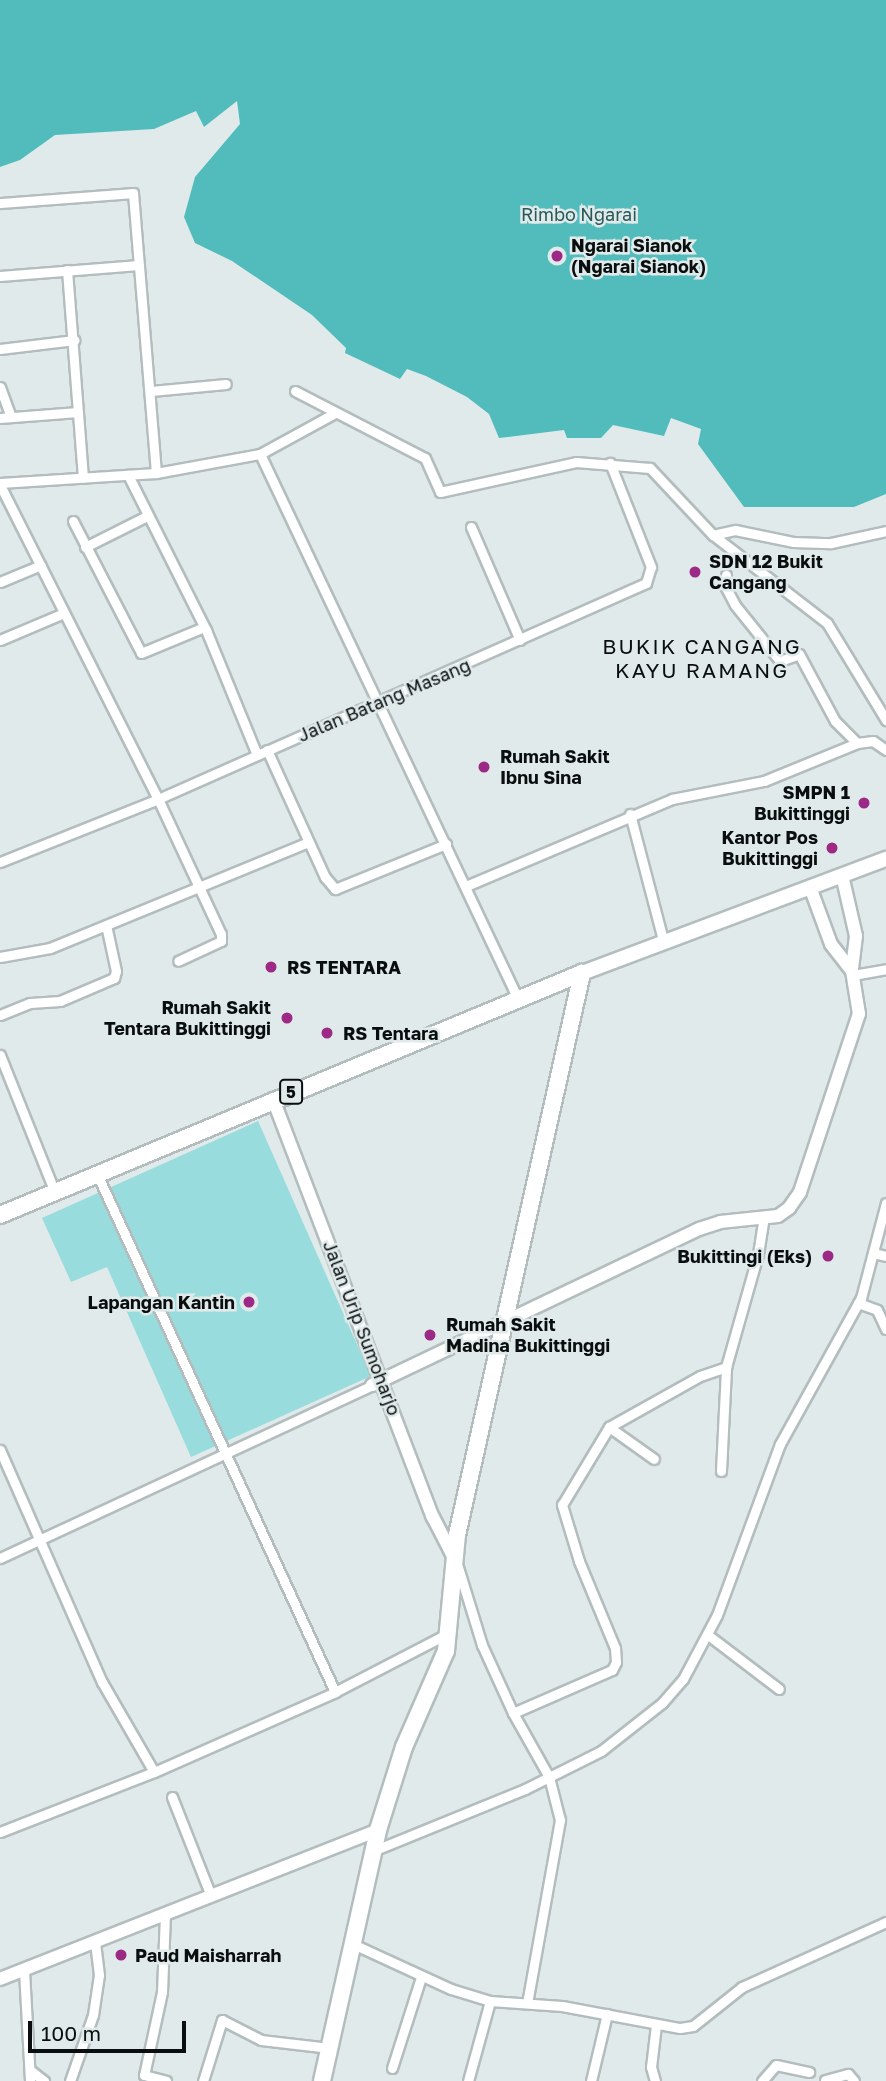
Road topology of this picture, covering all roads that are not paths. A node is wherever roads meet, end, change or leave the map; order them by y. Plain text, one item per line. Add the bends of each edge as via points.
1 (0, 204) edge
2 (139, 265) junction
3 (67, 270) junction
4 (0, 276) edge
5 (74, 340) junction
6 (0, 349) edge
7 (226, 384) dead end
8 (0, 387) edge
9 (151, 391) junction
10 (295, 391) dead end
11 (78, 412) junction
12 (335, 414) junction
13 (11, 417) junction
14 (0, 418) edge
15 (260, 454) junction
16 (610, 463) junction
17 (156, 473) junction
18 (128, 475) junction
19 (83, 477) junction
20 (0, 484) edge
21 (148, 516) junction
22 (73, 521) dead end
23 (471, 527) dead end
24 (886, 531) edge
25 (713, 535) junction
26 (85, 547) junction
27 (41, 565) junction
28 (726, 575) dead end
29 (0, 582) edge
30 (64, 613) junction
31 (204, 627) junction
32 (0, 640) edge
33 (520, 640) junction
34 (376, 704) junction
35 (886, 720) edge
36 (857, 743) junction
37 (267, 750) junction
38 (886, 750) edge
39 (257, 755) junction
40 (158, 799) junction
41 (630, 814) junction
42 (308, 842) junction
43 (446, 844) junction
44 (886, 859) edge
45 (0, 863) edge
46 (842, 875) junction
47 (199, 886) junction
48 (466, 886) junction
49 (810, 887) junction
50 (106, 925) junction
51 (663, 940) junction
52 (0, 957) edge
53 (178, 961) dead end
54 (886, 969) edge
55 (582, 972) junction
56 (853, 973) junction
57 (518, 999) junction
58 (0, 1015) edge
59 (0, 1055) edge
60 (273, 1099) junction
61 (97, 1174) junction
62 (54, 1190) junction
63 (886, 1203) edge
64 (0, 1215) edge
65 (764, 1217) junction
66 (873, 1253) junction
67 (886, 1256) edge
68 (858, 1303) junction
69 (503, 1325) junction
70 (886, 1329) edge
71 (726, 1367) junction
72 (377, 1382) junction
73 (609, 1427) junction
74 (0, 1450) edge
75 (225, 1454) junction
76 (654, 1460) dead end
77 (721, 1471) dead end
78 (41, 1539) junction
79 (453, 1556) junction
80 (0, 1558) edge
81 (449, 1633) junction
82 (708, 1635) junction
83 (779, 1689) dead end
84 (335, 1692) junction
85 (513, 1713) junction
86 (154, 1772) junction
87 (549, 1777) junction
88 (172, 1797) dead end
89 (378, 1830) junction
90 (0, 1832) edge
91 (373, 1851) junction
92 (211, 1896) junction
93 (165, 1914) junction
94 (886, 1922) edge
95 (95, 1943) junction
96 (354, 1944) junction
97 (24, 1970) junction
98 (421, 1977) junction
99 (0, 1979) edge
100 (490, 2001) junction
101 (527, 2003) junction
102 (607, 2014) junction
103 (656, 2025) junction
104 (330, 2048) junction
105 (392, 2068) dead end
106 (30, 2070) junction
107 (809, 2072) dead end
108 (144, 2078) edge
109 (825, 2080) edge
110 (30, 2081) edge
111 (44, 2081) edge
112 (70, 2081) edge
113 (166, 2081) edge
114 (203, 2081) edge
115 (322, 2081) edge
116 (468, 2081) edge
117 (591, 2081) edge
118 (654, 2081) edge
119 (762, 2081) edge
120 (854, 2081) edge

1 - 2 street via 132,192
2 - 3 street
2 - 9 street
3 - 4 street
3 - 5 street
5 - 6 street
5 - 11 street
7 - 9 street
8 - 13 street
9 - 17 street
10 - 12 street
11 - 13 street
11 - 19 street
12 - 15 street
12 - 16 street via 425,458 440,492 550,466
13 - 14 street
15 - 17 street
15 - 34 street
16 - 25 street via 642,465 657,473
16 - 33 street, Jalan Batang Masang via 651,577
17 - 18 street
18 - 19 street
18 - 21 street
19 - 20 street
20 - 27 street
21 - 26 street
21 - 31 street
22 - 26 street
23 - 33 street
24 - 25 street via 831,543 793,542 735,530
25 - 35 street via 827,623
26 - 31 street via 141,653
27 - 29 street
27 - 30 street
28 - 36 street via 725,586 735,605 780,661 799,654 835,721
30 - 32 street
30 - 40 street
31 - 39 street
33 - 34 street, Jalan Batang Masang
34 - 37 street, Jalan Batang Masang
34 - 43 street
36 - 38 street via 873,741
36 - 41 street via 764,782 681,796
37 - 39 street, Jalan Batang Masang
37 - 42 street
39 - 40 street, Jalan Batang Masang
40 - 45 street, Jalan Batang Masang
40 - 47 street
41 - 48 street
41 - 51 street
42 - 43 street via 335,889
42 - 47 street
43 - 48 street
44 - 46 main road
46 - 49 main road
46 - 56 street via 856,936
47 - 50 street
47 - 53 street via 221,941
48 - 57 street
49 - 51 main road
49 - 56 street via 831,944
50 - 52 street via 50,948
50 - 58 street via 114,978 60,1001 30,1003
51 - 55 main road
54 - 56 street
55 - 57 highway, 5
55 - 69 highway
56 - 65 street via 858,993 856,1033 800,1192 789,1208
57 - 60 highway, 5
59 - 62 street
60 - 61 highway, 5
60 - 72 street, Jalan Urip Sumoharjo
61 - 62 highway, 5
61 - 75 street
62 - 64 highway, 5
63 - 66 street
65 - 69 street via 699,1229
65 - 71 street
66 - 67 street
66 - 68 street
68 - 70 street via 877,1310
68 - 82 street via 780,1444
69 - 72 street
69 - 79 highway
71 - 73 street via 688,1382
71 - 77 street
72 - 75 street
72 - 79 street, Jalan Urip Sumoharjo
73 - 76 street
73 - 85 street via 568,1490 562,1510 615,1648 616,1662 612,1670
74 - 78 street
75 - 78 street
75 - 84 street
78 - 80 street
78 - 86 street via 102,1682
79 - 81 highway
79 - 85 street via 482,1645
81 - 84 street
81 - 89 highway via 441,1666 404,1747
82 - 83 street
82 - 87 street via 662,1703 601,1751
84 - 86 street
85 - 87 street
86 - 90 street
87 - 91 street
87 - 101 street via 561,1830
88 - 92 street
89 - 91 highway
89 - 92 street
91 - 96 highway
92 - 93 street
93 - 95 street
93 - 108 street via 163,1979
94 - 103 street via 742,1987 693,2026
95 - 97 street
95 - 112 street via 99,1975 93,2015
96 - 98 street
96 - 104 highway
97 - 99 street
97 - 106 street
98 - 100 street
98 - 105 street
100 - 101 street
100 - 116 street
101 - 102 street
102 - 103 street
102 - 117 street
103 - 118 street
104 - 114 street via 261,2039 222,2020
104 - 115 highway
106 - 110 street
106 - 111 street
107 - 119 street via 776,2065
108 - 113 street
109 - 120 street via 848,2074

